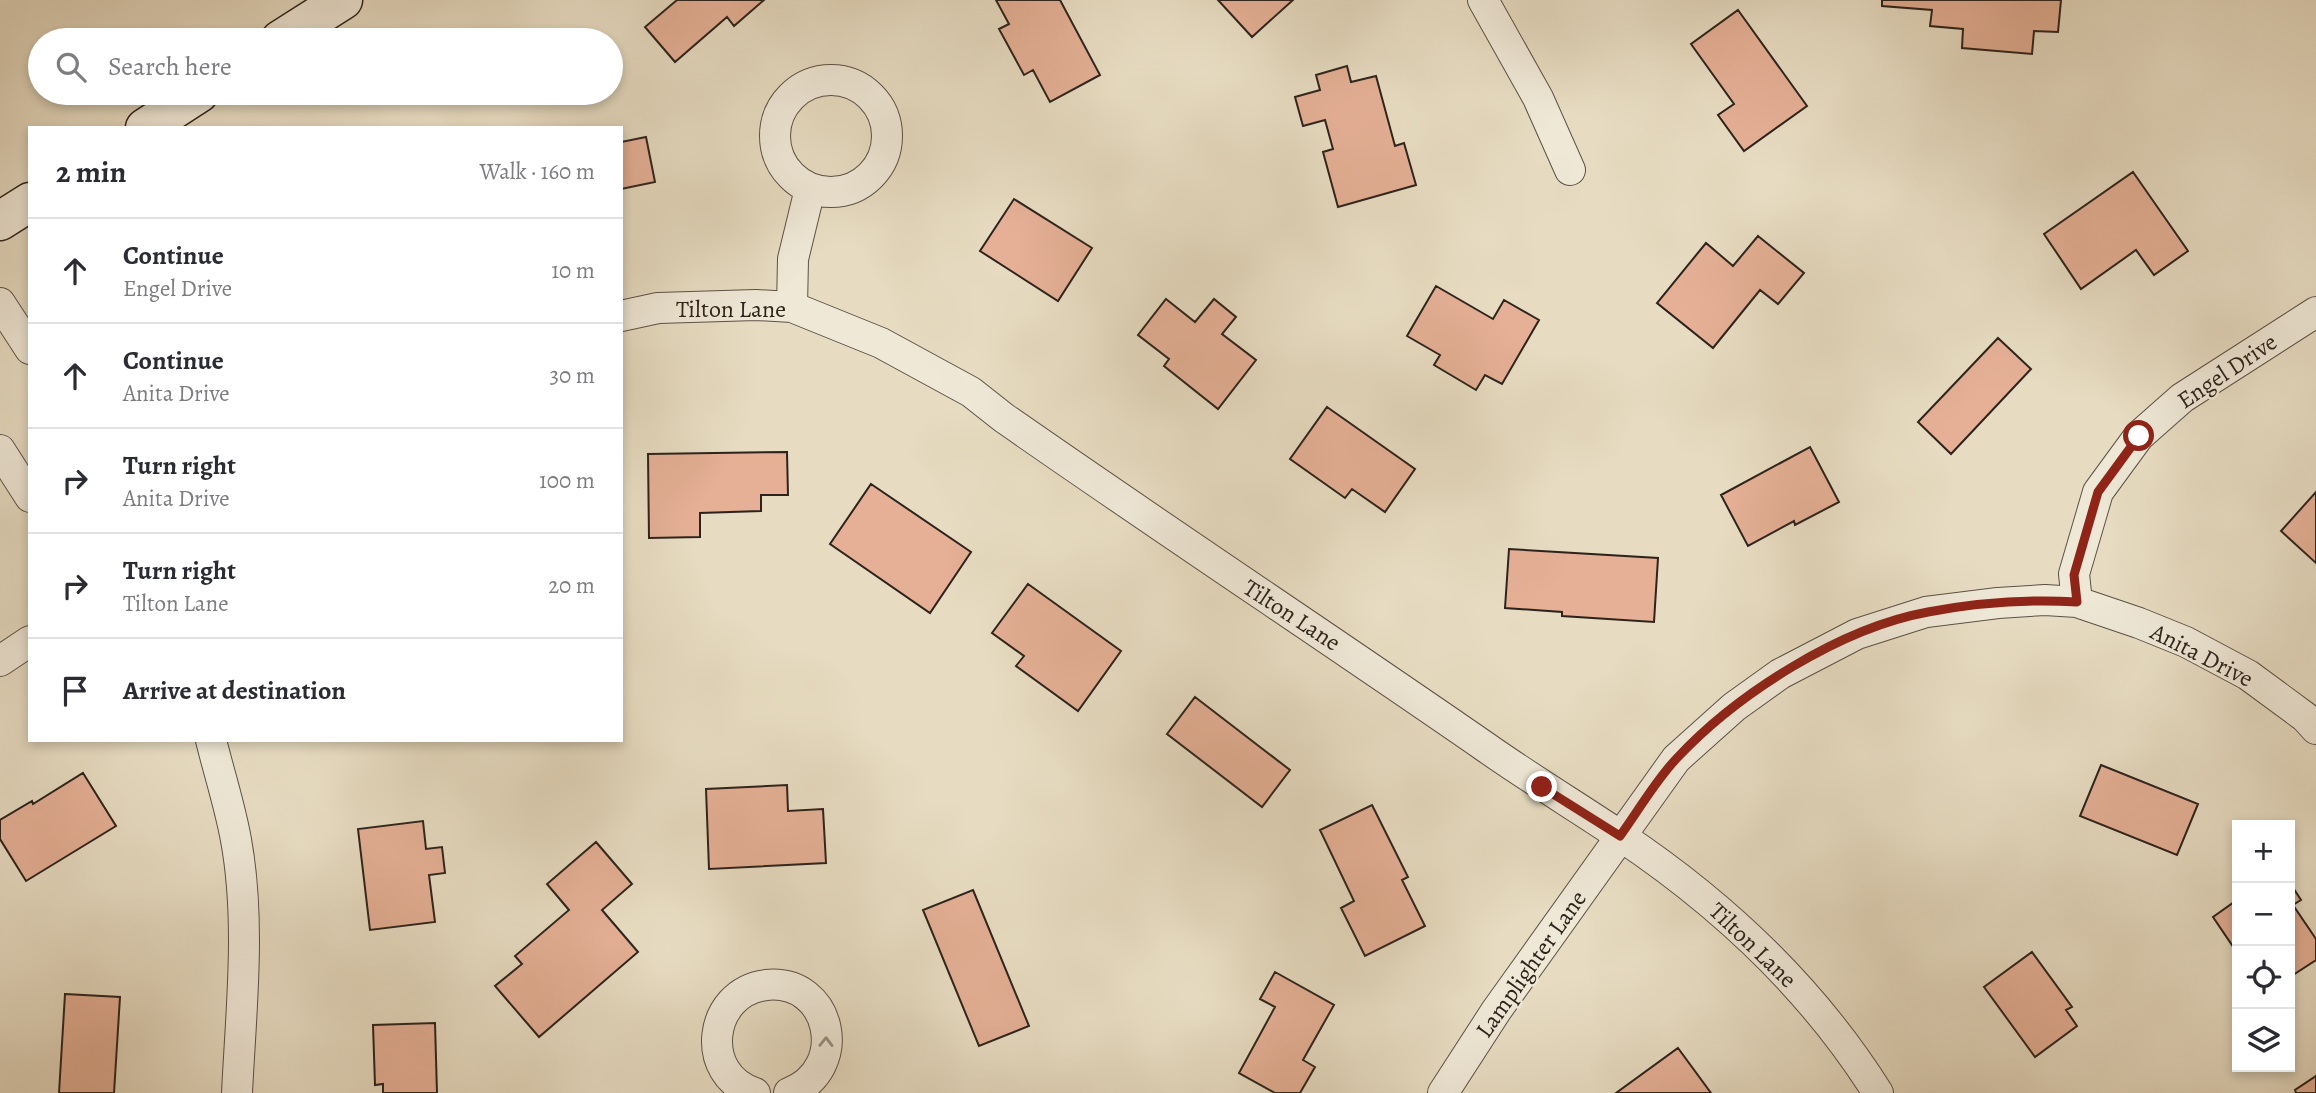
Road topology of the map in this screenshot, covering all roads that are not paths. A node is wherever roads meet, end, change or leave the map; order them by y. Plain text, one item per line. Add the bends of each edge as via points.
1 (343, 0) edge
2 (1483, 0) edge
3 (299, 28) edge
4 (180, 105) edge
5 (148, 126) edge
6 (1570, 170) dead end
7 (810, 189) dead end
8 (28, 203) edge
9 (0, 221) edge
10 (0, 303) edge
11 (792, 307) junction
12 (2316, 312) edge
13 (623, 316) edge
14 (28, 346) edge
15 (0, 450) edge
16 (28, 494) edge
17 (2077, 602) junction
18 (28, 642) edge
19 (0, 661) edge
20 (2316, 729) edge
21 (212, 742) edge
22 (1620, 836) junction
23 (732, 1088) edge
24 (237, 1093) edge
25 (789, 1093) edge
26 (1443, 1093) edge
27 (1878, 1093) edge

1 - 3 main road
2 - 6 street via 1538,97
4 - 5 main road
7 - 11 street via 793,259
8 - 9 main road
10 - 14 street
11 - 13 street, Tilton Lane via 659,309
11 - 22 street, Tilton Lane via 881,343 971,392 1227,573
12 - 17 street, Engel Drive via 2182,398 2139,436 2098,492 2074,575
15 - 16 street
17 - 20 street, Anita Drive via 2186,642 2236,668
17 - 22 street, Anita Drive via 1998,603 1926,612 1857,634 1780,674 1734,707 1676,759
18 - 19 street
21 - 24 street via 240,869 243,945
22 - 26 street, Lamplighter Lane
22 - 27 street, Tilton Lane via 1703,897 1789,976 1843,1041
25 -> 23 street via 816,1075 828,1039 815,1005 785,986 750,989 724,1012 716,1046

